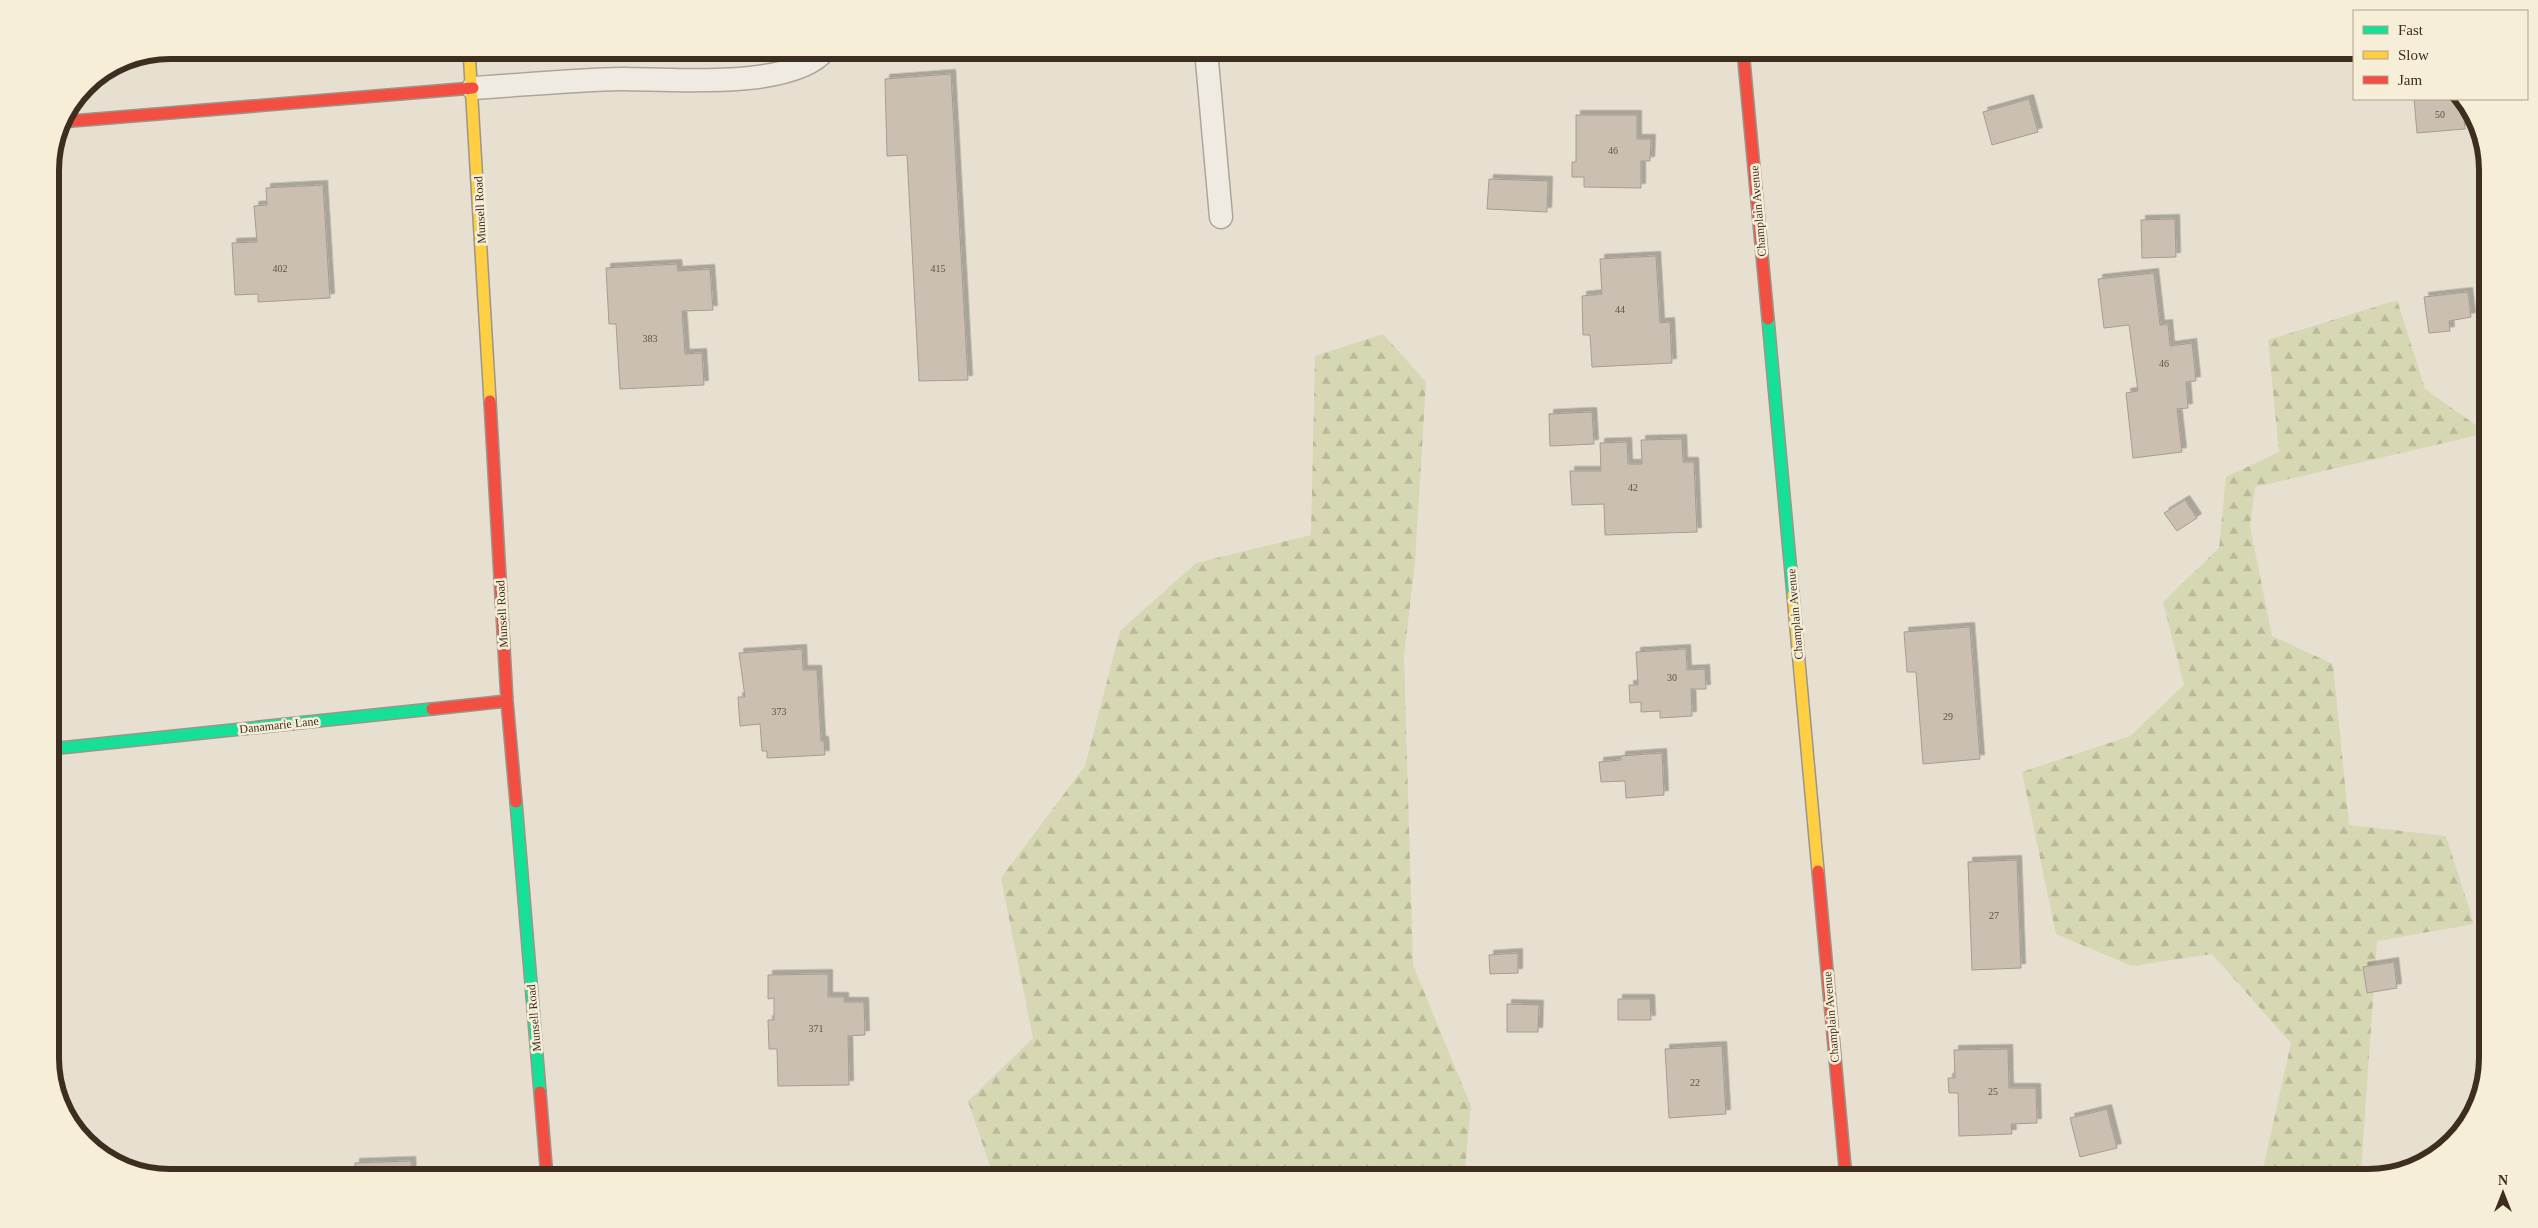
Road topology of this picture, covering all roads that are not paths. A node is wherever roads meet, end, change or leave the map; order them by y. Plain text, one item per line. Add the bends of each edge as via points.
1 (470, 59) edge
2 (811, 59) edge
3 (1207, 59) edge
4 (1744, 59) edge
5 (473, 88) junction
6 (70, 121) edge
7 (1220, 217) dead end
8 (507, 701) junction
9 (59, 748) edge
10 (546, 1169) edge
11 (1845, 1169) edge

1 - 5 street, Munsell Road
2 - 5 lane via 774,74 712,81 621,80
3 - 7 lane
4 - 11 street, Champlain Avenue
5 - 6 street
5 - 8 street, Munsell Road
8 - 9 street, Danamarie Lane
8 - 10 street, Munsell Road

